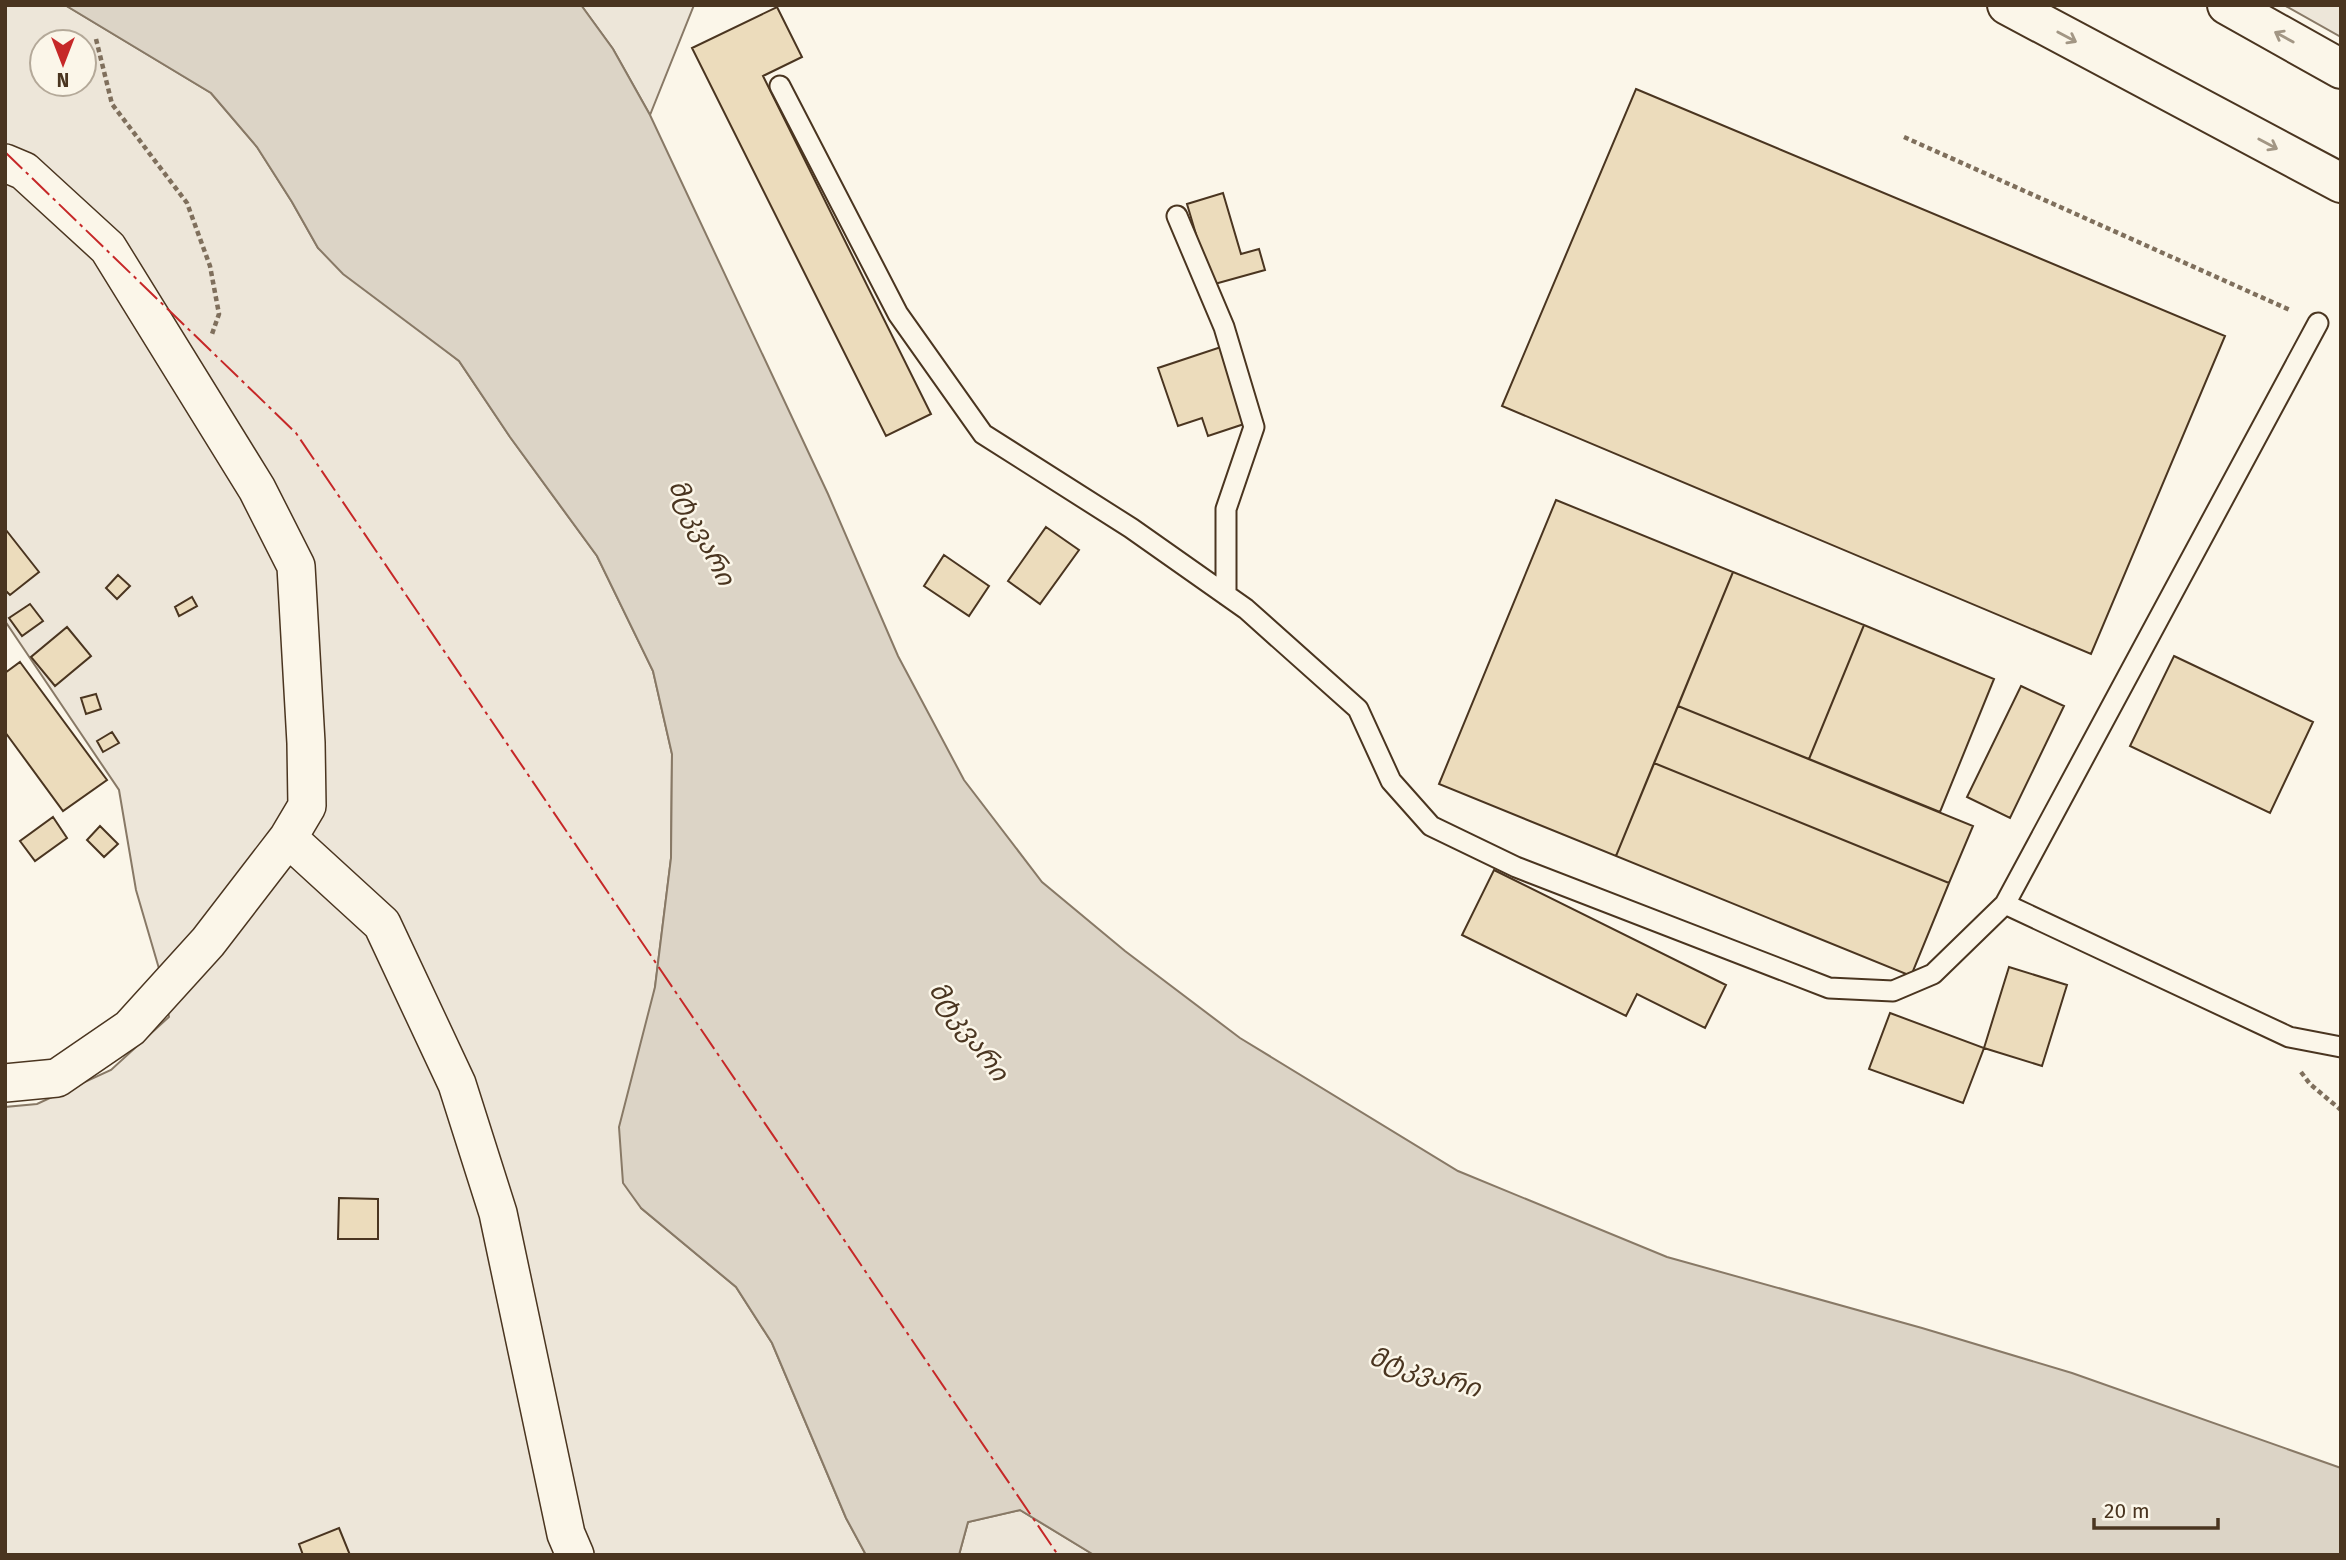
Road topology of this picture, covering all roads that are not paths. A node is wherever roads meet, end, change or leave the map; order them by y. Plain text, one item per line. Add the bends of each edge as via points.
1 (2007, 5) edge
2 (2227, 5) edge
3 (2341, 69) edge
4 (780, 86) dead end
5 (5, 163) edge
6 (2341, 183) edge
7 (1177, 216) dead end
8 (2318, 323) road end
9 (1226, 595) junction
10 (288, 838) junction
11 (2005, 904) junction
12 (2341, 1046) edge
13 (5, 1083) edge
14 (575, 1555) edge

1 -> 6 highway
3 -> 2 highway
4 - 9 lane via 898,314 983,434
5 - 10 street via 24,171 108,248 257,489 296,566 307,806
7 - 9 lane via 1224,327 1254,427 1226,509
8 - 11 lane
9 - 11 lane via 1358,709 1391,781 1431,826 1516,867 1829,988 1893,991 1933,974
10 - 13 street via 208,942 130,1028 57,1078
10 - 14 street via 382,924 457,1084 498,1213 566,1534
11 - 12 lane via 2289,1037

